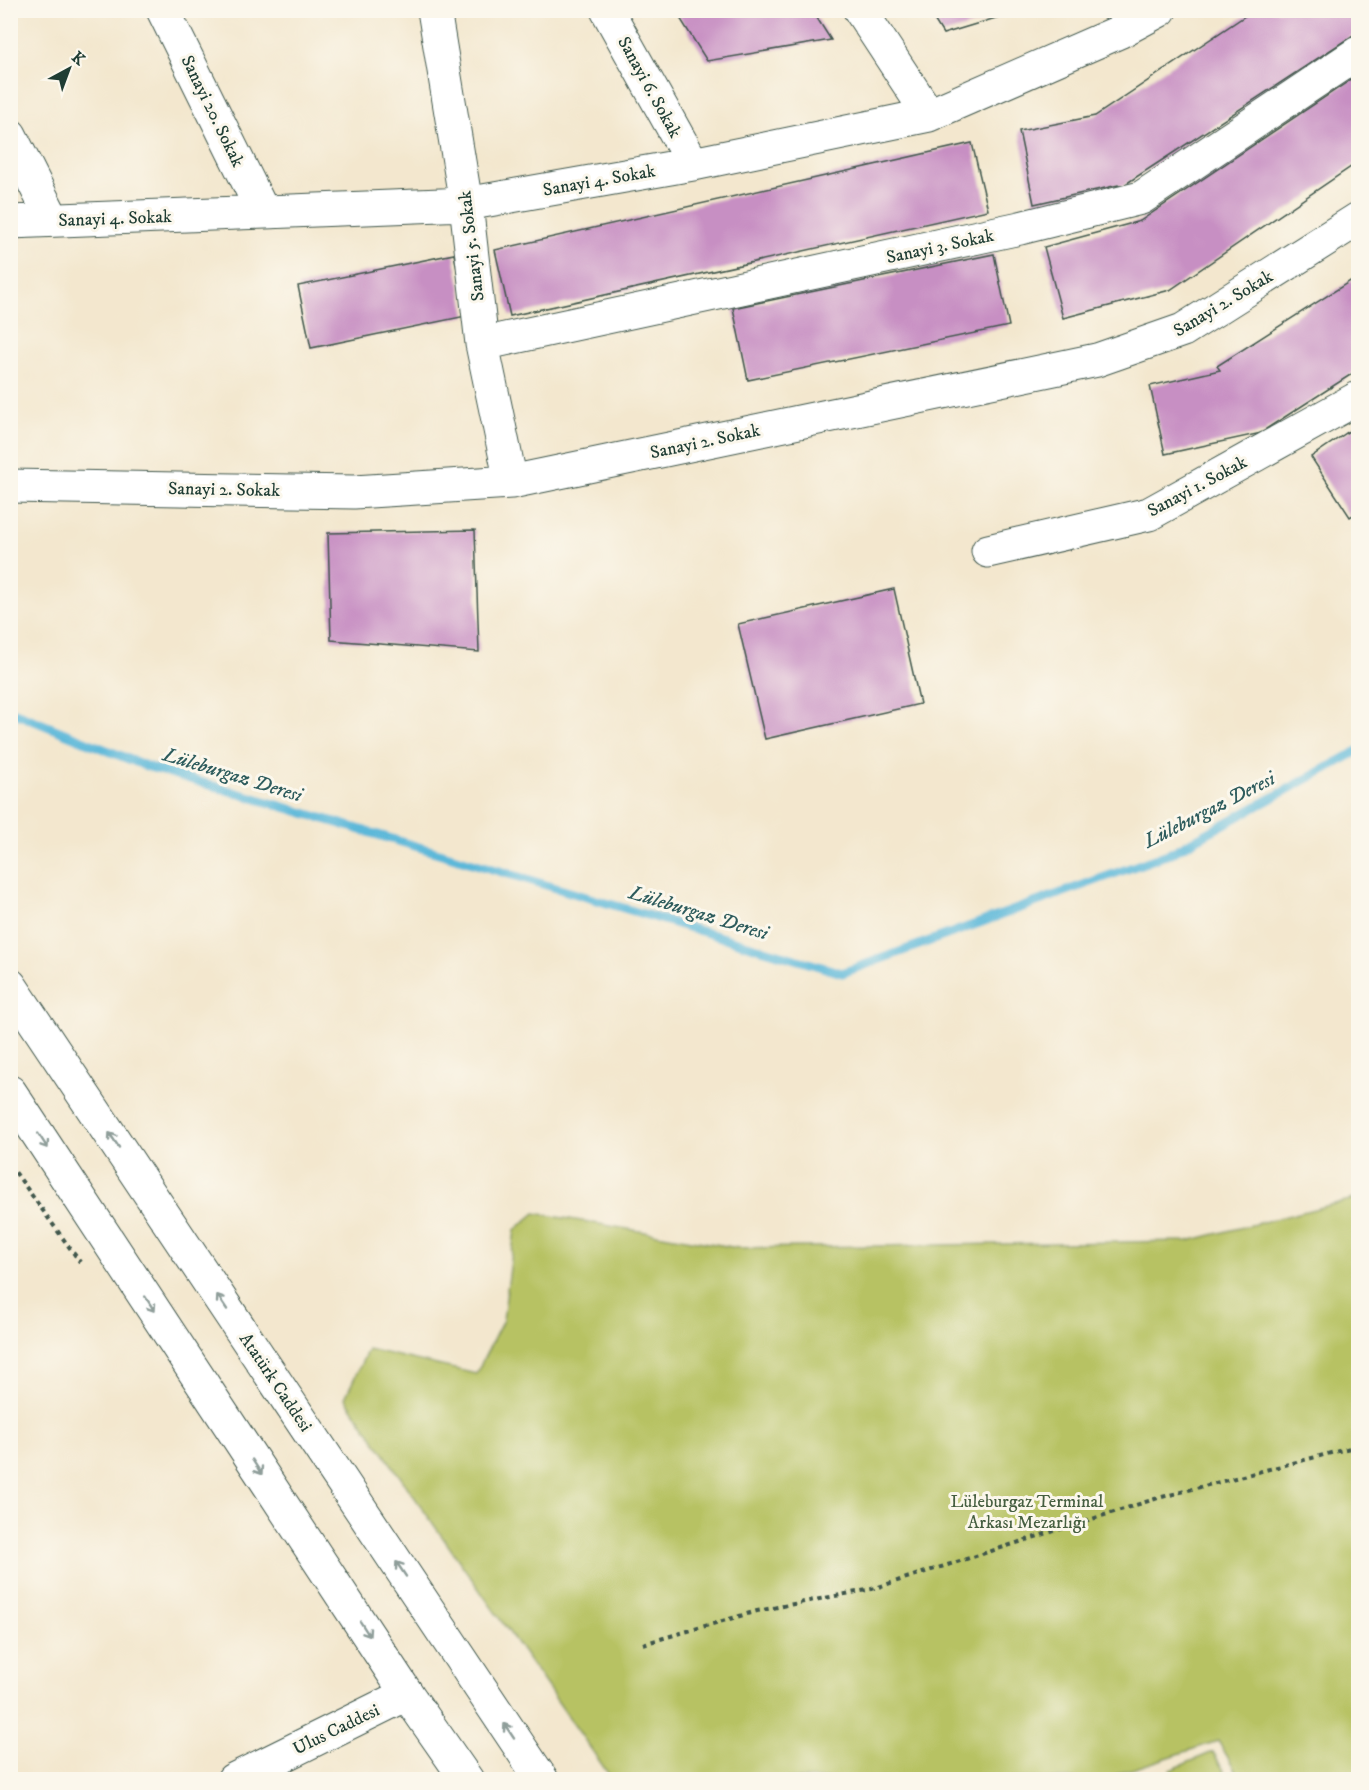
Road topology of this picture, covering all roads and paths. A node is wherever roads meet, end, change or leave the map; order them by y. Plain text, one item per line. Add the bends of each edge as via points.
1 (163, 10) edge
2 (607, 10) edge
3 (860, 10) edge
4 (1160, 10) edge
5 (437, 12) edge
6 (1112, 21) edge
7 (1359, 53) edge
8 (929, 115) junction
9 (10, 135) edge
10 (693, 164) junction
11 (466, 204) junction
12 (263, 212) junction
13 (1359, 219) edge
14 (53, 220) junction
15 (10, 222) edge
16 (482, 344) junction
17 (1359, 398) edge
18 (511, 482) junction
19 (10, 486) edge
20 (988, 551) dead end
21 (10, 985) edge
22 (10, 1092) edge
23 (1359, 1446) edge
24 (643, 1644) dead end
25 (407, 1694) junction
26 (233, 1779) edge
27 (467, 1779) edge
28 (542, 1779) edge

1 - 12 main road, Sanayi 20. Sokak
2 - 10 main road, Sanayi 6. Sokak
3 - 8 main road
4 - 6 main road, Sanayi 4. Sokak
5 - 11 main road, Sanayi 5. Sokak
6 - 8 main road, Sanayi 4. Sokak
7 - 16 main road, Sanayi 3. Sokak via 1141,198 1020,228
8 - 10 main road, Sanayi 4. Sokak
9 - 14 main road
10 - 11 main road, Sanayi 4. Sokak
11 - 12 main road, Sanayi 4. Sokak
11 - 16 main road, Sanayi 5. Sokak
12 - 14 main road, Sanayi 4. Sokak
13 - 18 main road, Sanayi 2. Sokak via 1183,330 1097,360
14 - 15 main road, Sanayi 4. Sokak
16 - 18 main road, Sanayi 5. Sokak
17 - 20 main road, Sanayi 1. Sokak via 1149,514
18 - 19 main road, Sanayi 2. Sokak via 354,492
28 -> 21 main road, Atatürk Caddesi
22 -> 25 main road
23 - 24 path via 1158,1498 872,1589 757,1611
25 - 26 main road, Ulus Caddesi
25 - 27 main road

